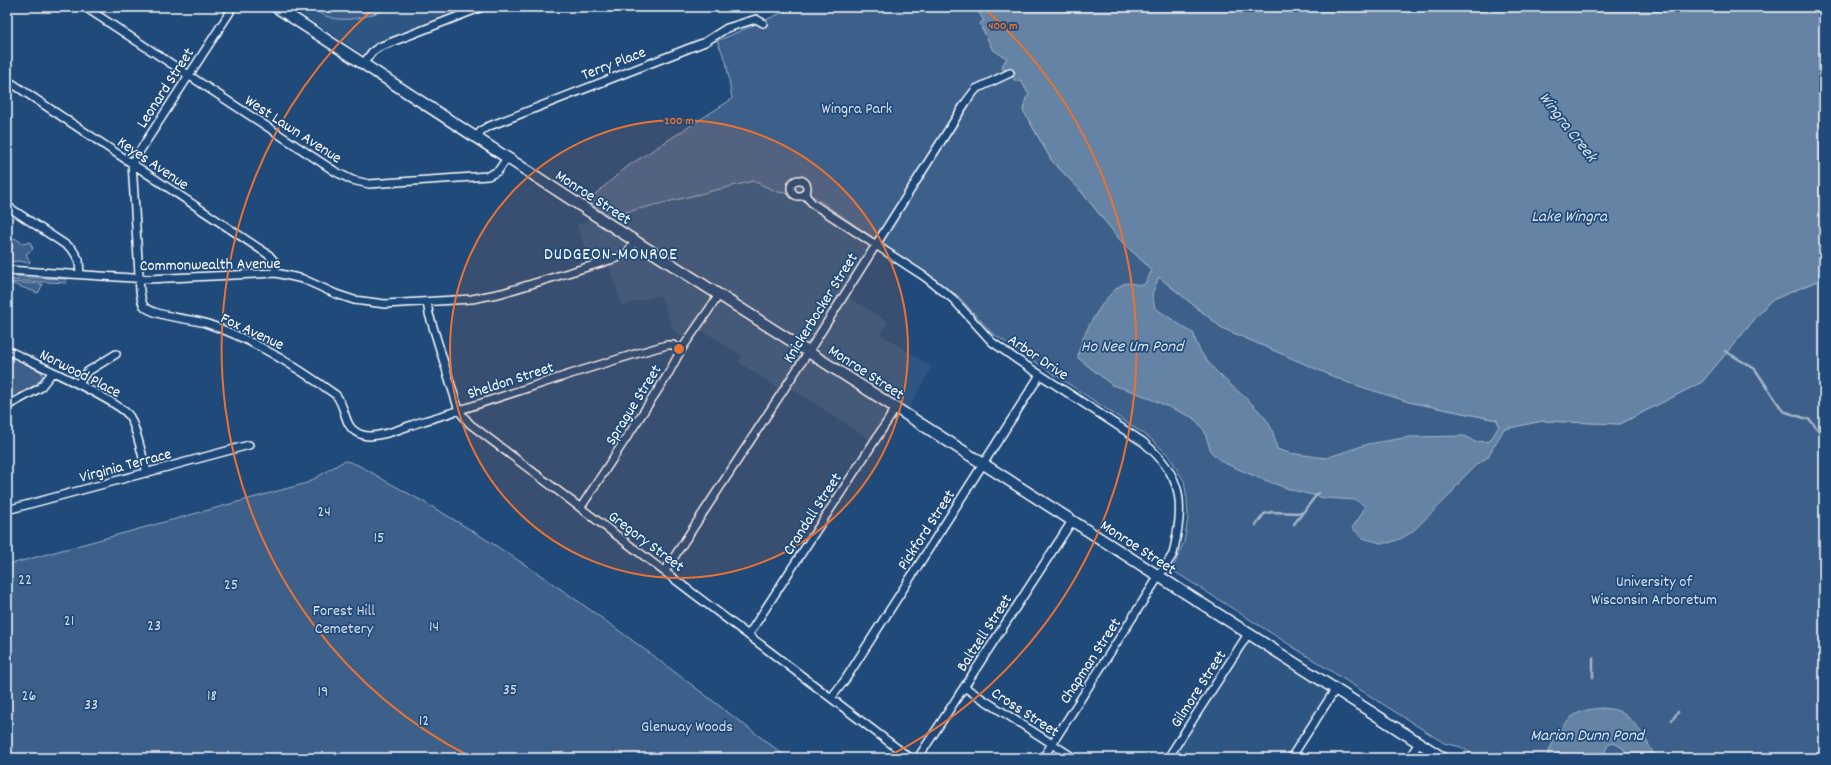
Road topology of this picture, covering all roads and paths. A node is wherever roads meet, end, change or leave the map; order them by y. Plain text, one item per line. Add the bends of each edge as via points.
1 (85, 7) edge
2 (276, 7) edge
3 (482, 7) edge
4 (230, 12) dead end
5 (763, 23) dead end
6 (363, 64) junction
7 (1010, 74) dead end
8 (187, 76) junction
9 (7, 80) edge
10 (475, 138) junction
11 (507, 158) junction
12 (132, 163) junction
13 (804, 194) dead end
14 (7, 206) edge
15 (635, 241) junction
16 (875, 244) junction
17 (7, 270) edge
18 (276, 273) junction
19 (80, 274) junction
20 (140, 278) junction
21 (719, 295) junction
22 (427, 302) junction
23 (7, 350) edge
24 (681, 350) junction
25 (808, 351) junction
26 (116, 354) dead end
27 (52, 372) junction
28 (1040, 375) junction
29 (78, 384) junction
30 (7, 406) edge
31 (896, 408) junction
32 (459, 411) junction
33 (349, 426) joint
34 (249, 445) dead end
35 (984, 464) junction
36 (146, 473) junction
37 (581, 507) junction
38 (7, 510) edge
39 (1072, 521) junction
40 (665, 571) junction
41 (1159, 577) junction
42 (749, 634) junction
43 (1248, 634) junction
44 (964, 687) junction
45 (1335, 690) junction
46 (831, 698) junction
47 (1419, 743) junction
48 (1052, 744) junction
49 (910, 758) edge
50 (918, 758) edge
51 (1043, 758) edge
52 (1074, 758) edge
53 (1168, 758) edge
54 (1291, 758) edge
55 (1409, 758) edge
56 (1443, 758) edge

1 - 8 street, West Lawn Avenue
2 - 6 main road, Monroe Street
3 - 6 street via 379,47
4 - 8 street, Leonard Street
5 - 10 street, Terry Place via 756,19 727,28 704,42 487,127
6 - 10 main road, Monroe Street
7 - 16 street, Knickerbocker Street via 976,89
8 - 11 street, West Lawn Avenue via 336,172 360,182 418,182 488,176 498,171
8 - 12 street, Leonard Street
9 - 12 street, Keyes Avenue
10 - 11 main road, Monroe Street
11 - 15 main road, Monroe Street
12 - 18 street, Keyes Avenue via 272,257
12 - 20 street
13 - 16 street, Arbor Drive via 813,204
14 - 19 street via 74,251 79,260
15 - 21 main road, Monroe Street
15 - 22 street, Commonwealth Avenue via 628,252 617,258 538,283 472,299
16 - 25 street, Knickerbocker Street
16 - 28 street, Arbor Drive via 953,299 992,342
17 - 19 street, Commonwealth Avenue
18 - 20 street, Commonwealth Avenue
18 - 22 street, Commonwealth Avenue via 304,280 354,300 385,304
19 - 20 street, Commonwealth Avenue
20 - 33 street, Fox Avenue via 141,300 147,309 205,323 272,352 336,395 343,404
21 - 24 street, Sprague Street
21 - 25 main road, Monroe Street
22 - 32 street, Gregory Street
23 - 27 street, Norwood Place
24 - 32 street, Sheldon Street via 667,344
24 - 37 street, Sprague Street via 667,376
25 - 31 main road, Monroe Street
25 - 40 street, Knickerbocker Street
26 - 29 street via 87,372
27 - 29 street, Norwood Place
27 - 30 street via 40,388
28 - 35 street, Pickford Street
28 - 41 street, Arbor Drive via 1142,442 1167,466 1179,494 1180,525 1173,554
29 - 36 street, Norwood Place via 125,411 132,422
31 - 35 main road, Monroe Street
31 - 42 street, Crandall Street
32 - 33 street, Sheldon Street via 372,436 354,432
32 - 37 street, Gregory Street via 470,424
34 - 36 street, Virginia Terrace
35 - 39 main road, Monroe Street
35 - 46 street, Pickford Street
36 - 38 street, Virginia Terrace
37 - 40 street, Gregory Street
39 - 41 main road, Monroe Street
39 - 44 street, Baltzell Street
40 - 42 street, Gregory Street
41 - 43 main road, Monroe Street
41 - 48 street, Chapman Street
42 - 46 street, Gregory Street
43 - 45 main road, Monroe Street
43 - 53 street, Gilmore Street
44 - 48 street, Cross Street
44 - 50 street, Baltzell Street
45 - 47 main road, Monroe Street
45 - 54 street
46 - 49 street, Gregory Street
47 - 55 street
47 - 56 main road, Monroe Street
48 - 51 street, Chapman Street
48 - 52 street, Cross Street

